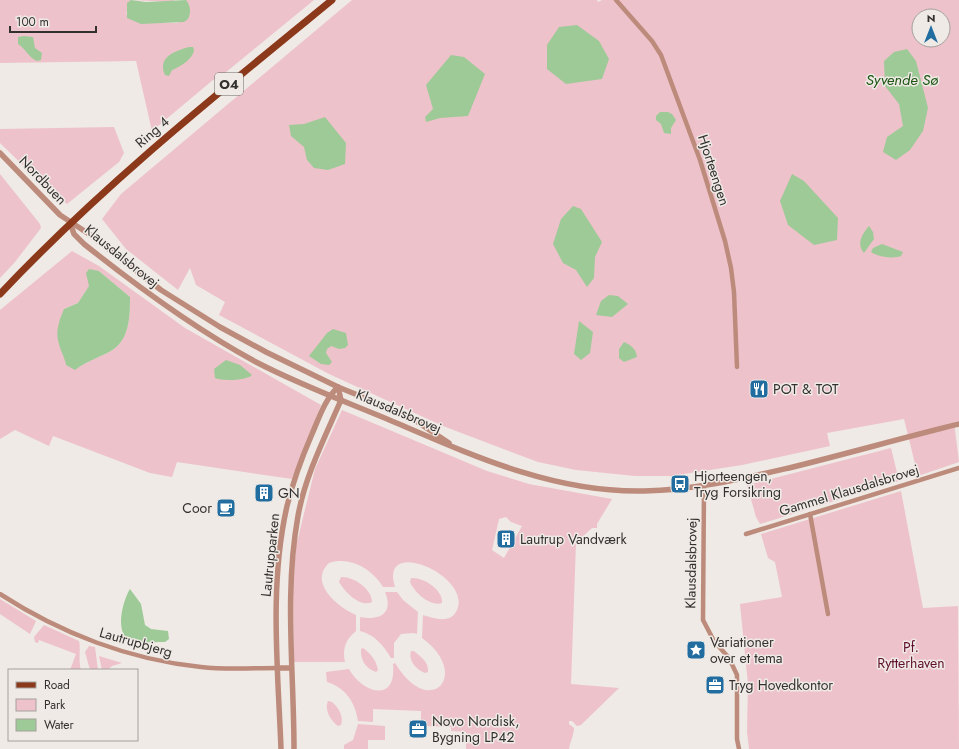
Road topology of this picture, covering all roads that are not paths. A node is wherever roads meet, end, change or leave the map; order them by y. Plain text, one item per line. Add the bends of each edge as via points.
1 (332, 0) edge
2 (616, 0) edge
3 (0, 153) edge
4 (70, 223) junction
5 (0, 294) edge
6 (737, 366) dead end
7 (338, 387) junction
8 (329, 395) junction
9 (341, 400) junction
10 (959, 424) edge
11 (463, 451) junction
12 (959, 468) edge
13 (704, 486) junction
14 (810, 514) junction
15 (746, 534) dead end
16 (0, 594) edge
17 (828, 614) dead end
18 (278, 668) junction
19 (291, 668) junction
20 (281, 749) edge
21 (294, 749) edge
22 (739, 749) edge

1 - 4 main road, Ring 4 / O4 via 128,169
2 - 6 street, Hjorteengen via 661,55 700,160 731,268
3 - 4 street, Nordbuen via 56,212
4 - 5 main road, Ring 4 / O4
4 - 7 street, Klausdalsbrovej via 92,236 161,290 220,327
4 - 8 street, Klausdalsbrovej via 74,234 84,244 178,314 255,361
7 - 8 street, Lautrupparken
7 - 9 street
7 - 11 street, Klausdalsbrovej via 410,418
8 - 9 street, Klausdalsbrovej
8 - 18 street, Lautrupparken via 304,452 284,518 276,599
9 - 11 street, Klausdalsbrovej
9 - 19 street, Lautrupparken via 311,470 298,515 290,590
10 - 13 street, Klausdalsbrovej via 814,462
11 - 13 street, Klausdalsbrovej via 533,476 580,486 642,491
12 - 14 street, Gammel Klausdalsbrovej
13 - 22 street, Klausdalsbrovej via 703,620 737,674
14 - 15 street, Gammel Klausdalsbrovej
14 - 17 street
16 - 18 street, Lautrupbjerg via 33,614 86,639 150,659 203,668
18 - 19 street
18 - 20 street, Lautrupparken
19 - 21 street, Lautrupparken

